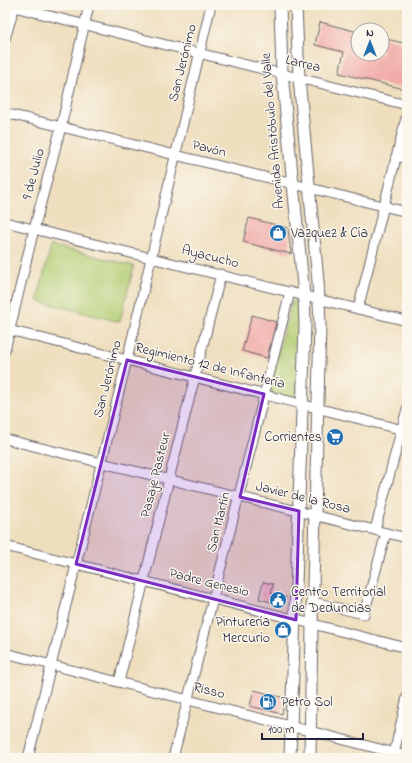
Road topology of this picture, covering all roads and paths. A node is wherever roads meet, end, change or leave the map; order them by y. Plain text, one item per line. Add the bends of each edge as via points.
1 (89, 5) edge
2 (211, 5) edge
3 (280, 5) edge
4 (296, 5) edge
5 (12, 6) edge
6 (85, 26) junction
7 (5, 39) edge
8 (199, 53) junction
9 (282, 73) junction
10 (299, 78) junction
11 (407, 105) edge
12 (5, 113) edge
13 (407, 114) edge
14 (61, 127) junction
15 (175, 155) junction
16 (396, 156) junction
17 (407, 159) edge
18 (292, 185) junction
19 (309, 188) junction
20 (383, 206) junction
21 (407, 212) edge
22 (5, 222) edge
23 (34, 229) junction
24 (150, 257) junction
25 (221, 274) junction
26 (290, 292) junction
27 (304, 295) junction
28 (319, 299) junction
29 (358, 309) junction
30 (407, 321) edge
31 (7, 330) edge
32 (5, 350) edge
33 (127, 360) junction
34 (195, 377) junction
35 (264, 394) junction
36 (302, 404) junction
37 (318, 408) junction
38 (407, 409) edge
39 (404, 430) edge
40 (5, 439) edge
41 (102, 462) junction
42 (169, 479) junction
43 (240, 497) junction
44 (299, 511) junction
45 (315, 515) junction
46 (375, 530) junction
47 (386, 532) junction
48 (407, 538) edge
49 (5, 546) edge
50 (76, 564) junction
51 (144, 581) junction
52 (214, 599) junction
53 (312, 602) junction
54 (296, 620) junction
55 (312, 624) junction
56 (407, 648) edge
57 (5, 653) edge
58 (51, 665) junction
59 (119, 682) junction
60 (407, 697) edge
61 (188, 700) junction
62 (291, 726) junction
63 (311, 731) junction
64 (393, 755) edge
65 (407, 756) edge
66 (28, 758) edge
67 (173, 758) edge
68 (290, 758) edge
69 (310, 758) edge

1 - 6 street, 9 de Julio
2 - 8 street, San Jerónimo
3 - 9 main road, Avenida Aristóbulo del Valle
4 - 10 main road
5 - 6 street, Larrea
5 - 7 street
6 - 8 street, Larrea
6 - 14 street, 9 de Julio
8 - 9 street, Larrea
8 - 15 street, San Jerónimo
9 - 10 street, Larrea
9 - 18 main road, Avenida Aristóbulo del Valle
10 - 11 street, Larrea
10 - 19 main road
12 - 14 street, Pavón
13 - 16 street
14 - 15 street, Pavón
14 - 23 street, 9 de Julio
15 - 18 street, Pavón
15 - 24 street, San Jerónimo
16 - 17 street
16 - 20 street
18 - 19 street, Pavón
18 - 27 main road, Avenida Aristóbulo del Valle
19 - 20 street, Pavón
19 - 28 main road
20 - 21 street, Pavón
20 - 29 street
22 - 23 street, Ayacucho
23 - 24 street, Ayacucho
23 - 31 street, 9 de Julio
24 - 25 street, Ayacucho
24 - 33 street, San Jerónimo
25 - 26 street, Ayacucho
25 - 34 street, Pasaje Pasteur
26 - 27 street, Ayacucho
26 - 35 street, San Martín
27 - 28 street, Ayacucho
27 - 36 main road, Avenida Aristóbulo del Valle
28 - 29 street, Ayacucho
28 - 37 main road
29 - 30 street, Ayacucho
31 - 32 street, 9 de Julio
31 - 33 street, Regimiento 12 de Infantería
33 - 34 street, Regimiento 12 de Infantería
33 - 41 street, San Jerónimo
34 - 35 street, Regimiento 12 de Infantería
34 - 42 street, Pasaje Pasteur
35 - 36 street, Regimiento 12 de Infantería
35 - 43 street, San Martín
36 - 37 street, Regimiento 12 de Infantería
36 - 44 main road, Avenida Aristóbulo del Valle
37 - 39 street, Regimiento 12 de Infantería
37 - 45 main road
38 - 39 street
39 - 46 street
40 - 41 street, Javier de la Rosa
41 - 42 street, Javier de la Rosa
41 - 50 street, San Jerónimo
42 - 43 street, Javier de la Rosa
42 - 51 street, Pasaje Pasteur
43 - 44 street, Javier de la Rosa
43 - 52 street, San Martín
44 - 45 street, Javier de la Rosa
44 - 54 main road, Avenida Aristóbulo del Valle
45 - 46 street, Javier de la Rosa
45 - 53 main road
46 - 47 street, Javier de la Rosa
47 - 48 street, Javier de la Rosa
47 - 53 street via 364,614
49 - 50 street, Padre Genesio
50 - 51 street, Padre Genesio
50 - 58 street, San Jerónimo
51 - 52 street, Padre Genesio
51 - 59 street, Pasaje Pasteur
52 - 54 street, Padre Genesio
52 - 61 street, San Martín
53 - 55 main road
54 - 55 street, Padre Genesio
54 - 62 main road, Avenida Aristóbulo del Valle
55 - 56 street, Padre Genesio
55 - 63 main road
57 - 58 street, Risso
58 - 59 street, Risso
58 - 66 street, San Jerónimo
59 - 61 street, Risso
60 - 64 street
61 - 62 street, Risso
61 - 67 street, San Martín
62 - 63 street, Risso
62 - 68 main road, Avenida Aristóbulo del Valle
63 - 64 street, Risso
63 - 69 main road
64 - 65 street, Risso

